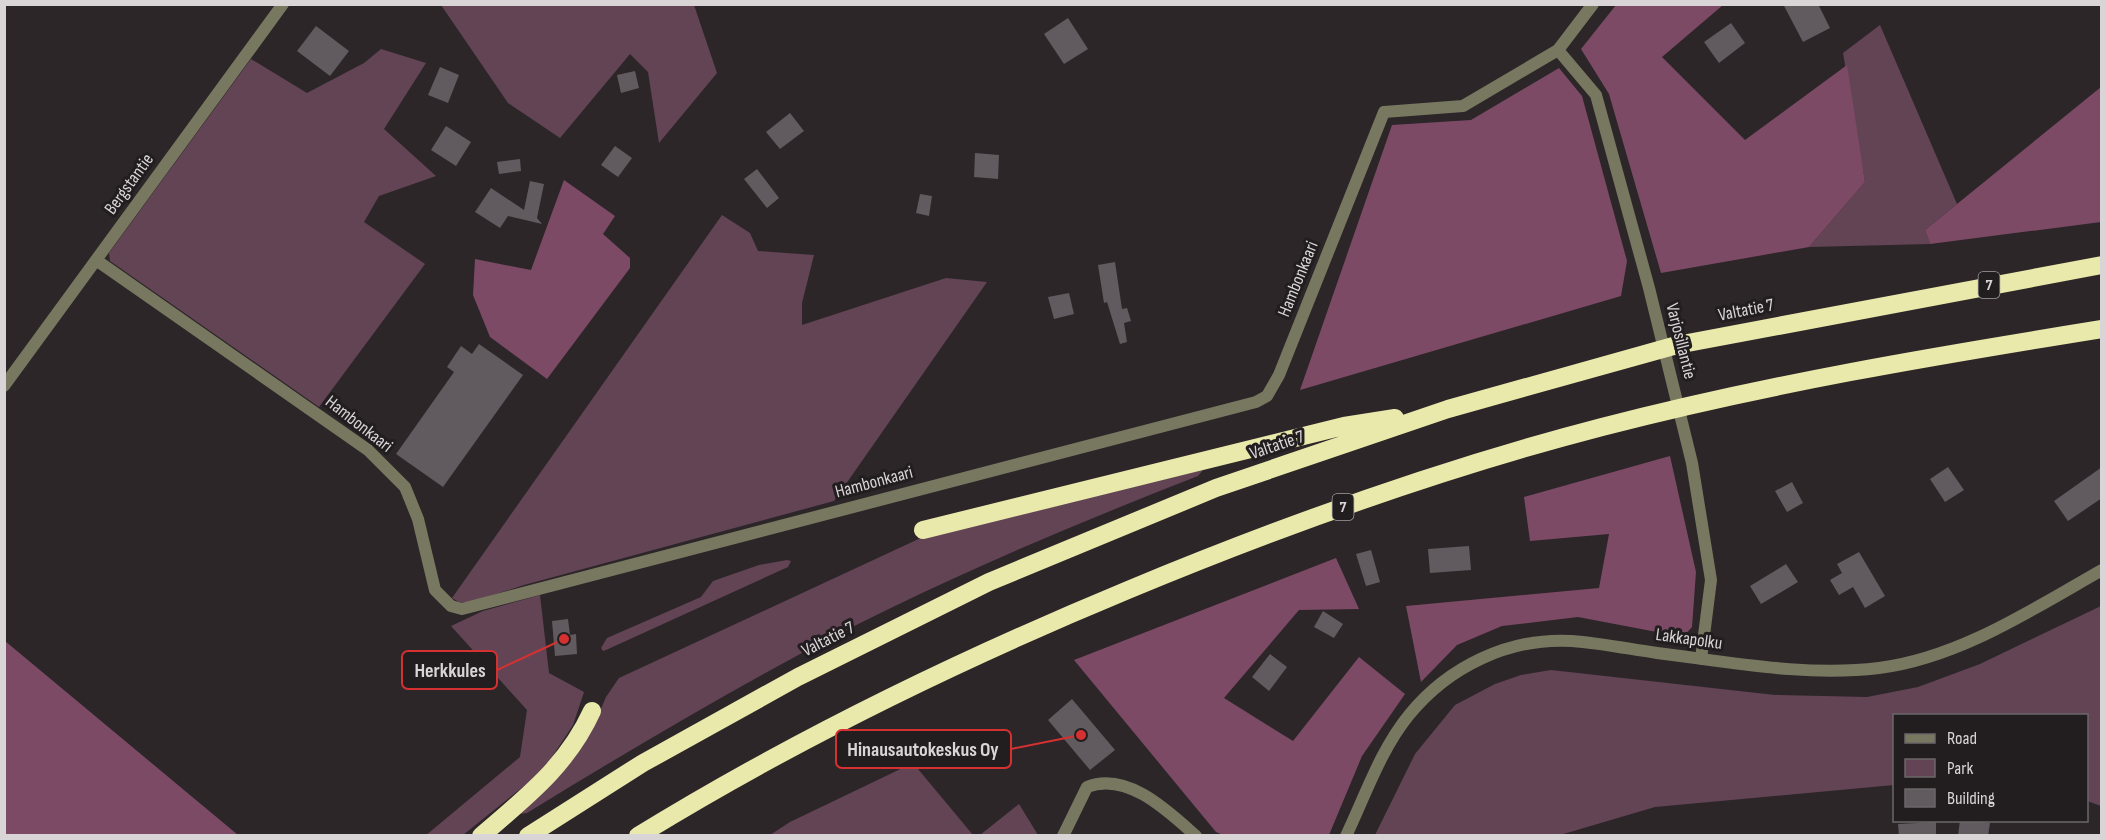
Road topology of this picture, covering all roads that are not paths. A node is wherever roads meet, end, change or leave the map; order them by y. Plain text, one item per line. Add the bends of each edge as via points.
1 (283, 4) edge
2 (1593, 4) edge
3 (1558, 50) junction
4 (96, 260) junction
5 (2102, 265) edge
6 (2102, 328) edge
7 (4, 386) edge
8 (1448, 409) junction
9 (923, 530) dead end
10 (2102, 570) edge
11 (1701, 659) junction
12 (591, 711) dead end
13 (481, 836) edge
14 (528, 836) edge
15 (638, 836) edge
16 (1063, 836) edge
17 (1196, 836) edge
18 (1346, 836) edge

1 - 4 street, Bergstantie
2 - 3 street, Hambonkaari
3 - 4 street, Hambonkaari via 1463,106 1384,112 1279,375 1267,396 1256,402 462,609 451,606 435,590 405,487 368,450
3 - 11 street, Varjosillantie via 1596,95 1692,463 1711,580
4 - 7 street, Bergstantie
5 - 8 highway, Valtatie 7 / 7 via 1677,345
6 - 15 highway, 7 via 1794,381 1601,427 1418,480 1228,548 1004,642 829,728
8 - 9 highway via 1344,426
8 - 14 highway, Valtatie 7 / 7 via 1216,488 989,582 798,677 643,763
10 - 11 street, Lakkapolku via 1961,645 1913,662 1842,670
11 - 18 street, Lakkapolku via 1571,641 1512,647 1461,668 1423,699 1397,732
12 - 13 highway via 580,737 558,766
16 - 17 street via 1087,787 1100,782 1116,784 1159,804

